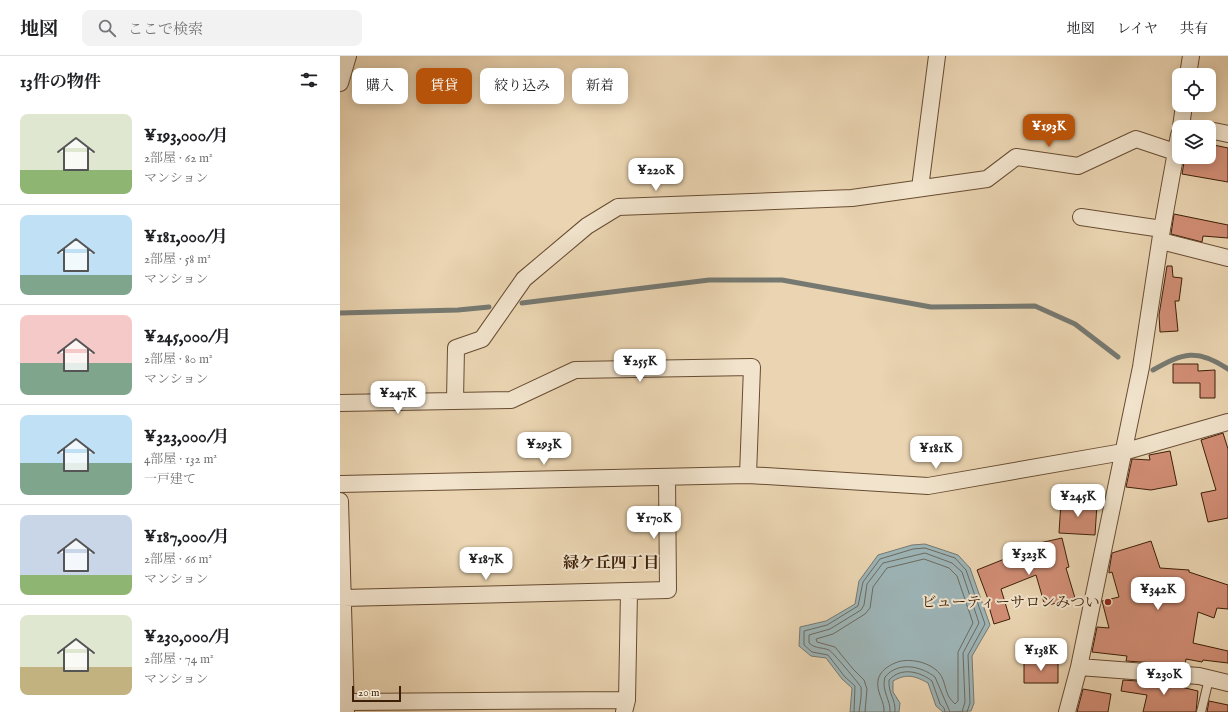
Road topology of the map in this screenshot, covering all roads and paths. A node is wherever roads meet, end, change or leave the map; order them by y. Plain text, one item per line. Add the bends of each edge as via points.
1 (348, 56) edge
2 (937, 56) edge
3 (1191, 56) edge
4 (1189, 68) edge
5 (340, 83) edge
6 (1216, 131) edge
7 (1228, 134) edge
8 (1172, 151) edge
9 (1174, 164) edge
10 (920, 188) junction
11 (1081, 217) dead end
12 (1162, 235) junction
13 (1228, 258) edge
14 (455, 400) junction
15 (340, 403) edge
16 (1228, 422) edge
17 (1123, 452) junction
18 (748, 475) junction
19 (667, 477) junction
20 (340, 484) edge
21 (340, 501) edge
22 (629, 592) junction
23 (343, 598) junction
24 (1079, 667) junction
25 (1209, 679) junction
26 (1228, 683) edge
27 (625, 706) edge
28 (346, 707) edge
29 (1067, 712) edge
30 (1202, 712) edge

1 - 5 street
2 - 10 street
3 - 4 street
6 - 7 street
8 - 10 street via 1136,139 1078,166 1016,158 987,179
9 - 12 street
10 - 14 street via 852,198 618,207 587,226 524,279 482,339 456,348
11 - 12 street
12 - 13 street
12 - 17 street via 1142,367
14 - 15 street
14 - 18 street via 511,400 575,370 752,367
16 - 17 street
17 - 18 street via 928,486
17 - 24 street
18 - 19 street
19 - 20 street
19 - 22 street via 668,590
21 - 23 street
22 - 23 street
22 - 27 street
23 - 28 street
24 - 25 street
24 - 29 street
25 - 26 street
25 - 30 lane
27 - 28 street

